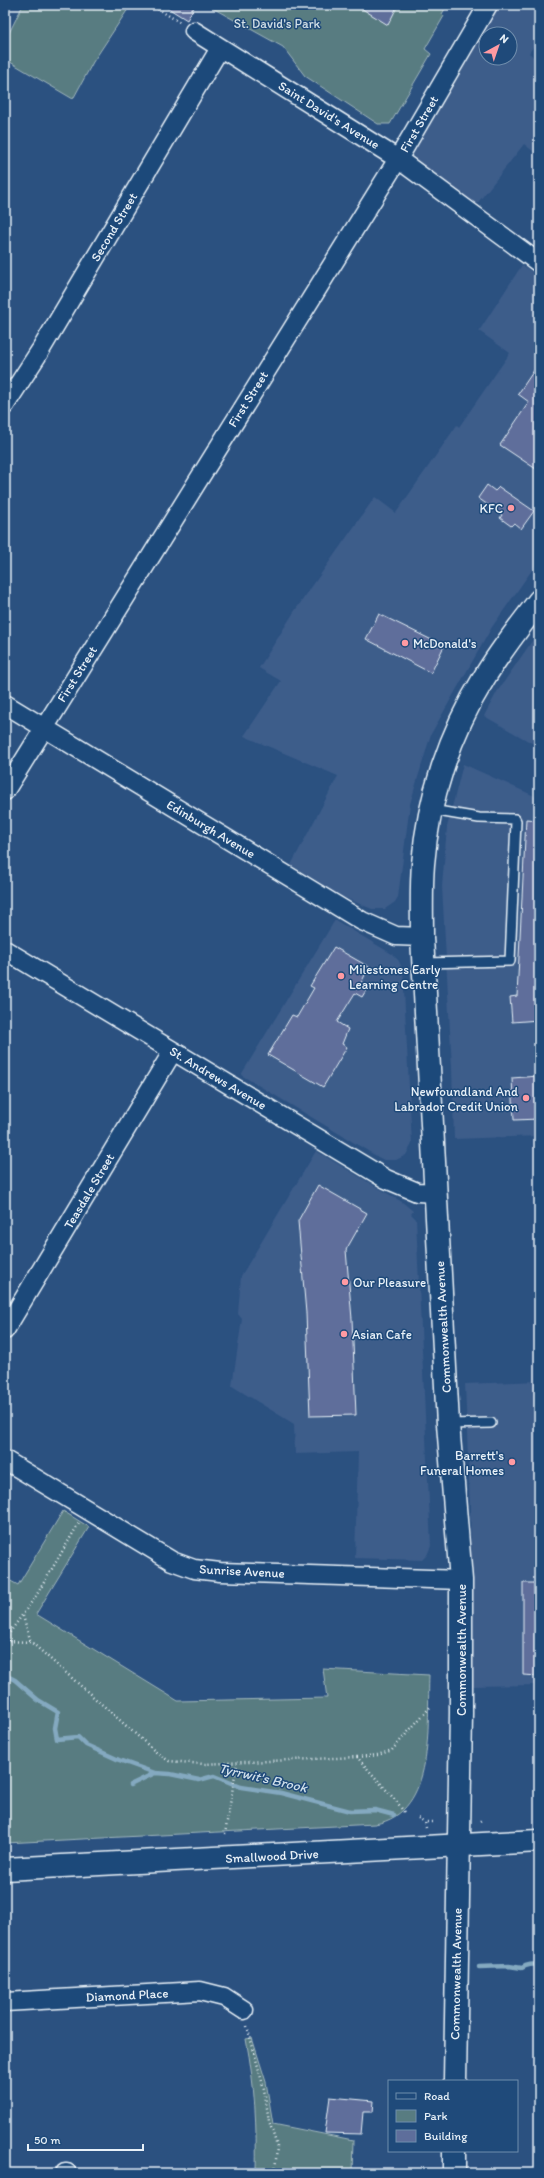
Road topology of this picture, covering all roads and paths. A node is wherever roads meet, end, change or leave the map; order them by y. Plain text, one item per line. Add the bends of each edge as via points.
1 (151, 5) edge
2 (488, 5) edge
3 (194, 31) joint
4 (220, 48) junction
5 (398, 159) junction
6 (539, 263) edge
7 (5, 405) edge
8 (539, 601) edge
9 (5, 704) edge
10 (44, 727) junction
11 (5, 791) edge
12 (432, 810) junction
13 (422, 938) junction
14 (5, 950) edge
15 (424, 963) junction
16 (173, 1051) junction
17 (437, 1193) junction
18 (5, 1330) edge
19 (491, 1422) dead end
20 (448, 1424) junction
21 (5, 1460) edge
22 (86, 1510) junction
23 (461, 1580) junction
24 (22, 1616) junction
25 (5, 1640) edge
26 (31, 1642) junction
27 (431, 1706) dead end
28 (358, 1757) junction
29 (237, 1763) junction
30 (404, 1812) dead end
31 (418, 1818) dead end
32 (483, 1818) dead end
33 (425, 1822) junction
34 (432, 1822) dead end
35 (480, 1822) dead end
36 (426, 1828) dead end
37 (225, 1834) dead end
38 (539, 1841) edge
39 (458, 1846) junction
40 (5, 1869) edge
41 (5, 2002) edge
42 (244, 2010) joint
43 (455, 2080) edge
44 (454, 2152) edge
45 (275, 2173) edge
46 (454, 2173) edge

1 - 3 path
2 - 5 street, First Street
3 - 4 street, Saint David's Avenue
4 - 5 street, Saint David's Avenue
4 - 7 street, Second Street via 40,351
5 - 6 street, Saint David's Avenue
5 - 10 street, First Street
8 - 12 main road, Commonwealth Avenue via 484,678 465,712 441,770
9 - 10 street, Edinburgh Avenue
10 - 11 street, First Street
10 - 13 street, Edinburgh Avenue via 362,921 396,936
12 - 13 main road, Commonwealth Avenue via 423,864
12 - 15 lane via 478,818 515,819 510,961
13 - 15 main road, Commonwealth Avenue
14 - 16 street, St. Andrews Avenue
15 - 17 main road, Commonwealth Avenue
16 - 17 street, St. Andrews Avenue via 386,1179 417,1192
16 - 18 street, Teasdale Street
17 - 20 main road, Commonwealth Avenue
19 - 20 lane
20 - 23 main road, Commonwealth Avenue
21 - 22 street, Sunrise Avenue
22 - 23 street, Sunrise Avenue via 172,1561 194,1569
22 - 24 path
23 - 39 main road, Commonwealth Avenue
24 - 25 path
24 - 26 path
25 - 26 path
26 - 29 path via 161,1757 181,1763
27 - 28 path via 392,1750 378,1755
28 - 29 path
28 - 30 path
29 - 37 path
31 - 33 path
32 - 35 path
33 - 34 path
33 - 36 path
38 - 39 main road, Smallwood Drive
39 - 40 main road, Smallwood Drive
39 - 43 main road, Commonwealth Avenue
41 - 42 street, Diamond Place via 200,1991 224,1997
42 - 45 path via 277,2146
44 - 46 main road

